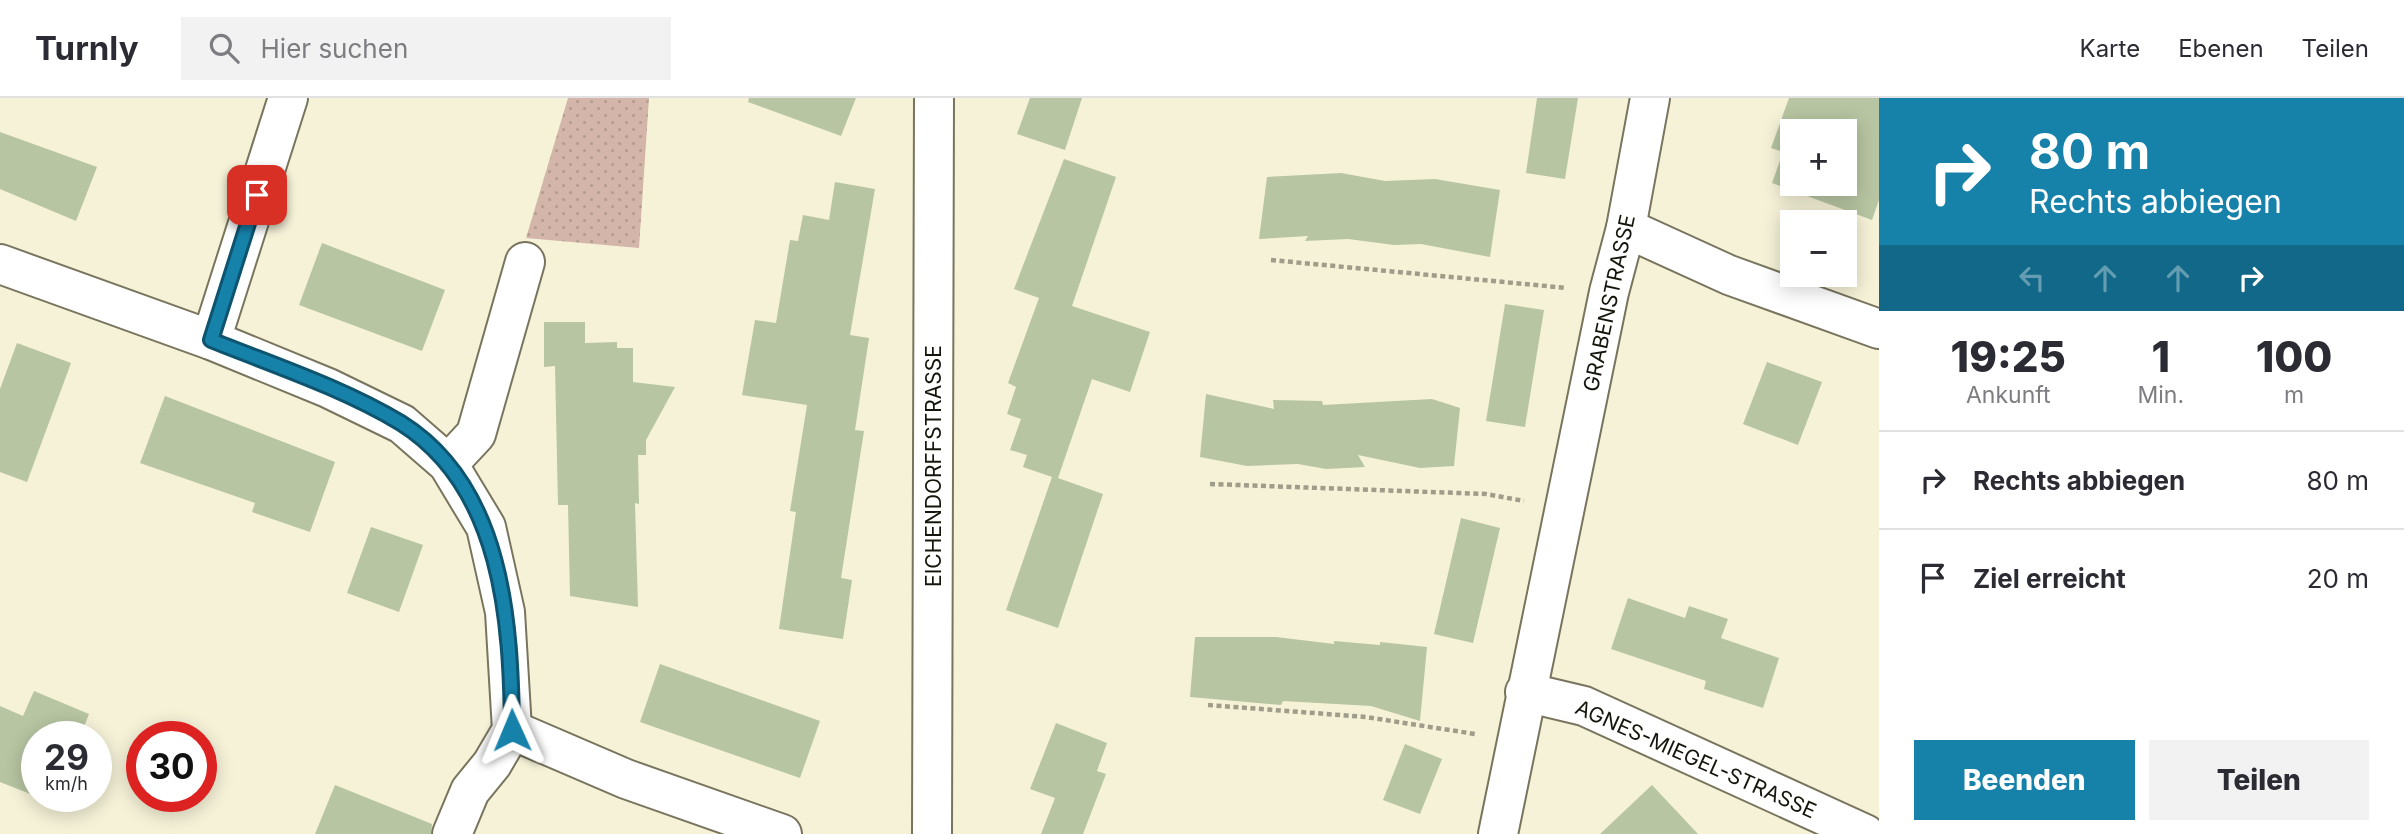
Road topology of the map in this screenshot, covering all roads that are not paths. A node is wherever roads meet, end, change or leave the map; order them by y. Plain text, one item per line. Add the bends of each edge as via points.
1 (288, 98) edge
2 (934, 98) edge
3 (1650, 98) edge
4 (1626, 228) junction
5 (524, 262) dead end
6 (0, 264) edge
7 (1879, 329) edge
8 (211, 340) junction
9 (448, 464) junction
10 (1525, 692) junction
11 (512, 730) junction
12 (452, 834) edge
13 (782, 834) edge
14 (932, 834) edge
15 (1498, 834) edge
16 (1865, 834) edge

1 - 8 street
2 - 14 street, EICHENDORFFSTRASSE
3 - 4 street, GRABENSTRASSE
4 - 7 street via 1729,275
4 - 10 street, GRABENSTRASSE
5 - 9 street via 476,433
6 - 8 street
8 - 9 street via 402,424
9 - 11 street via 486,527 505,612
10 - 15 street, GRABENSTRASSE
10 - 16 street, AGNES-MIEGEL-STRASSE via 1584,706
11 - 12 street via 470,792
11 - 13 street via 626,779

